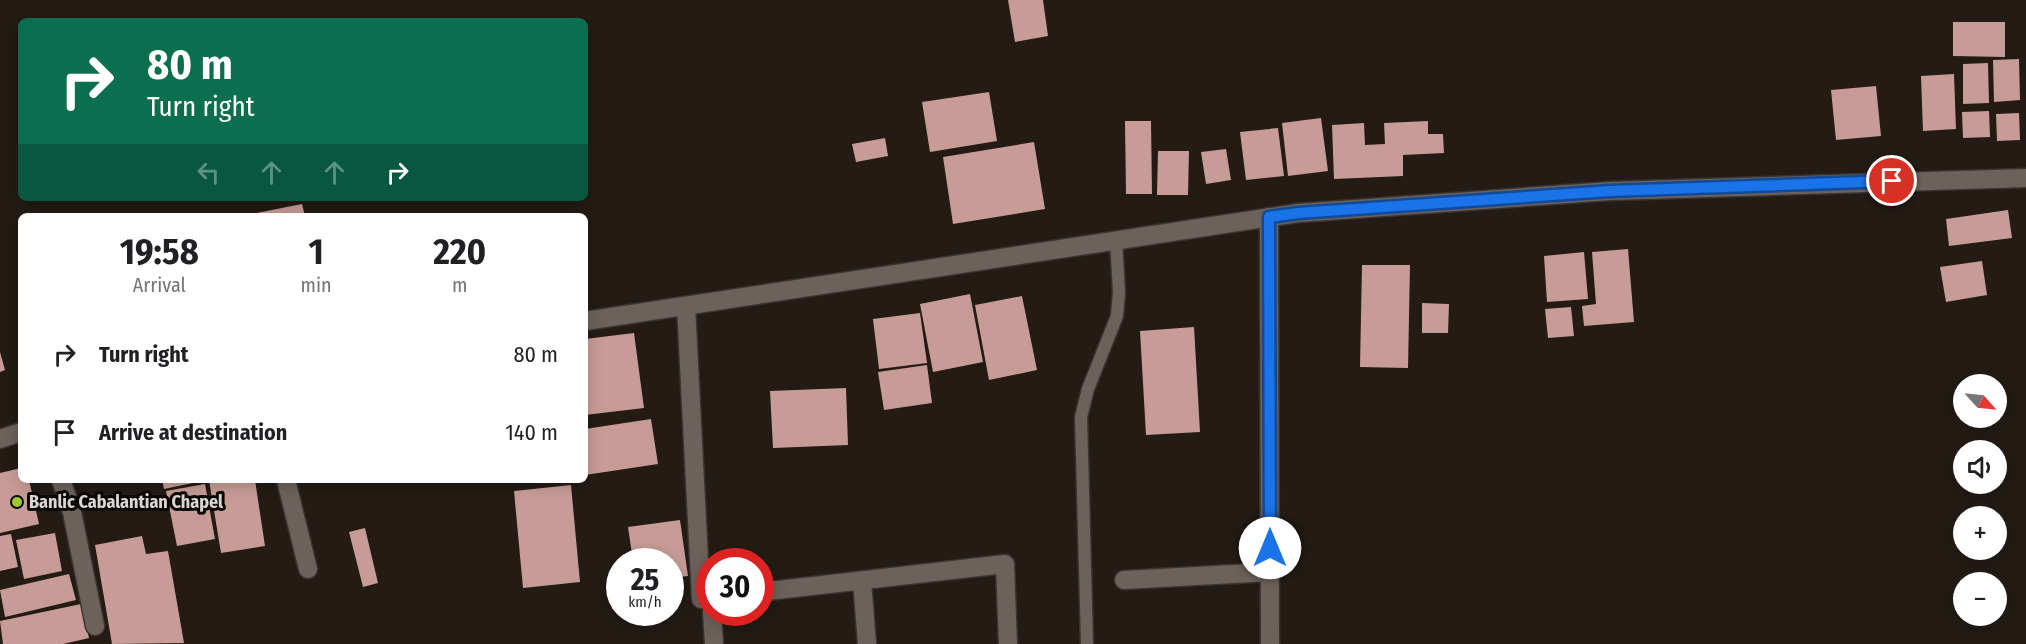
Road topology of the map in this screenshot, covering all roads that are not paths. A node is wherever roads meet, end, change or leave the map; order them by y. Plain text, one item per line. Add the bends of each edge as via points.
1 (2026, 178) edge
2 (1269, 217) junction
3 (1116, 240) junction
4 (686, 306) junction
5 (588, 321) edge
6 (18, 433) edge
7 (0, 439) edge
8 (62, 483) edge
9 (287, 483) edge
10 (698, 548) edge
11 (308, 569) dead end
12 (1270, 572) junction
13 (1124, 580) dead end
14 (862, 581) junction
15 (774, 590) edge
16 (95, 626) dead end
17 (713, 626) edge
18 (714, 644) edge
19 (867, 644) edge
20 (1008, 644) edge
21 (1087, 644) edge
22 (1270, 644) edge

1 - 2 street via 1610,191
2 - 3 street
2 - 12 street
3 - 4 street
3 - 21 lane via 1117,315 1081,417
4 - 5 street
4 - 10 street
6 - 7 street
8 - 16 street via 72,512
9 - 11 street
12 - 13 street
12 - 22 street
14 - 15 street
14 - 19 street
14 - 20 street via 1005,564
17 - 18 street

